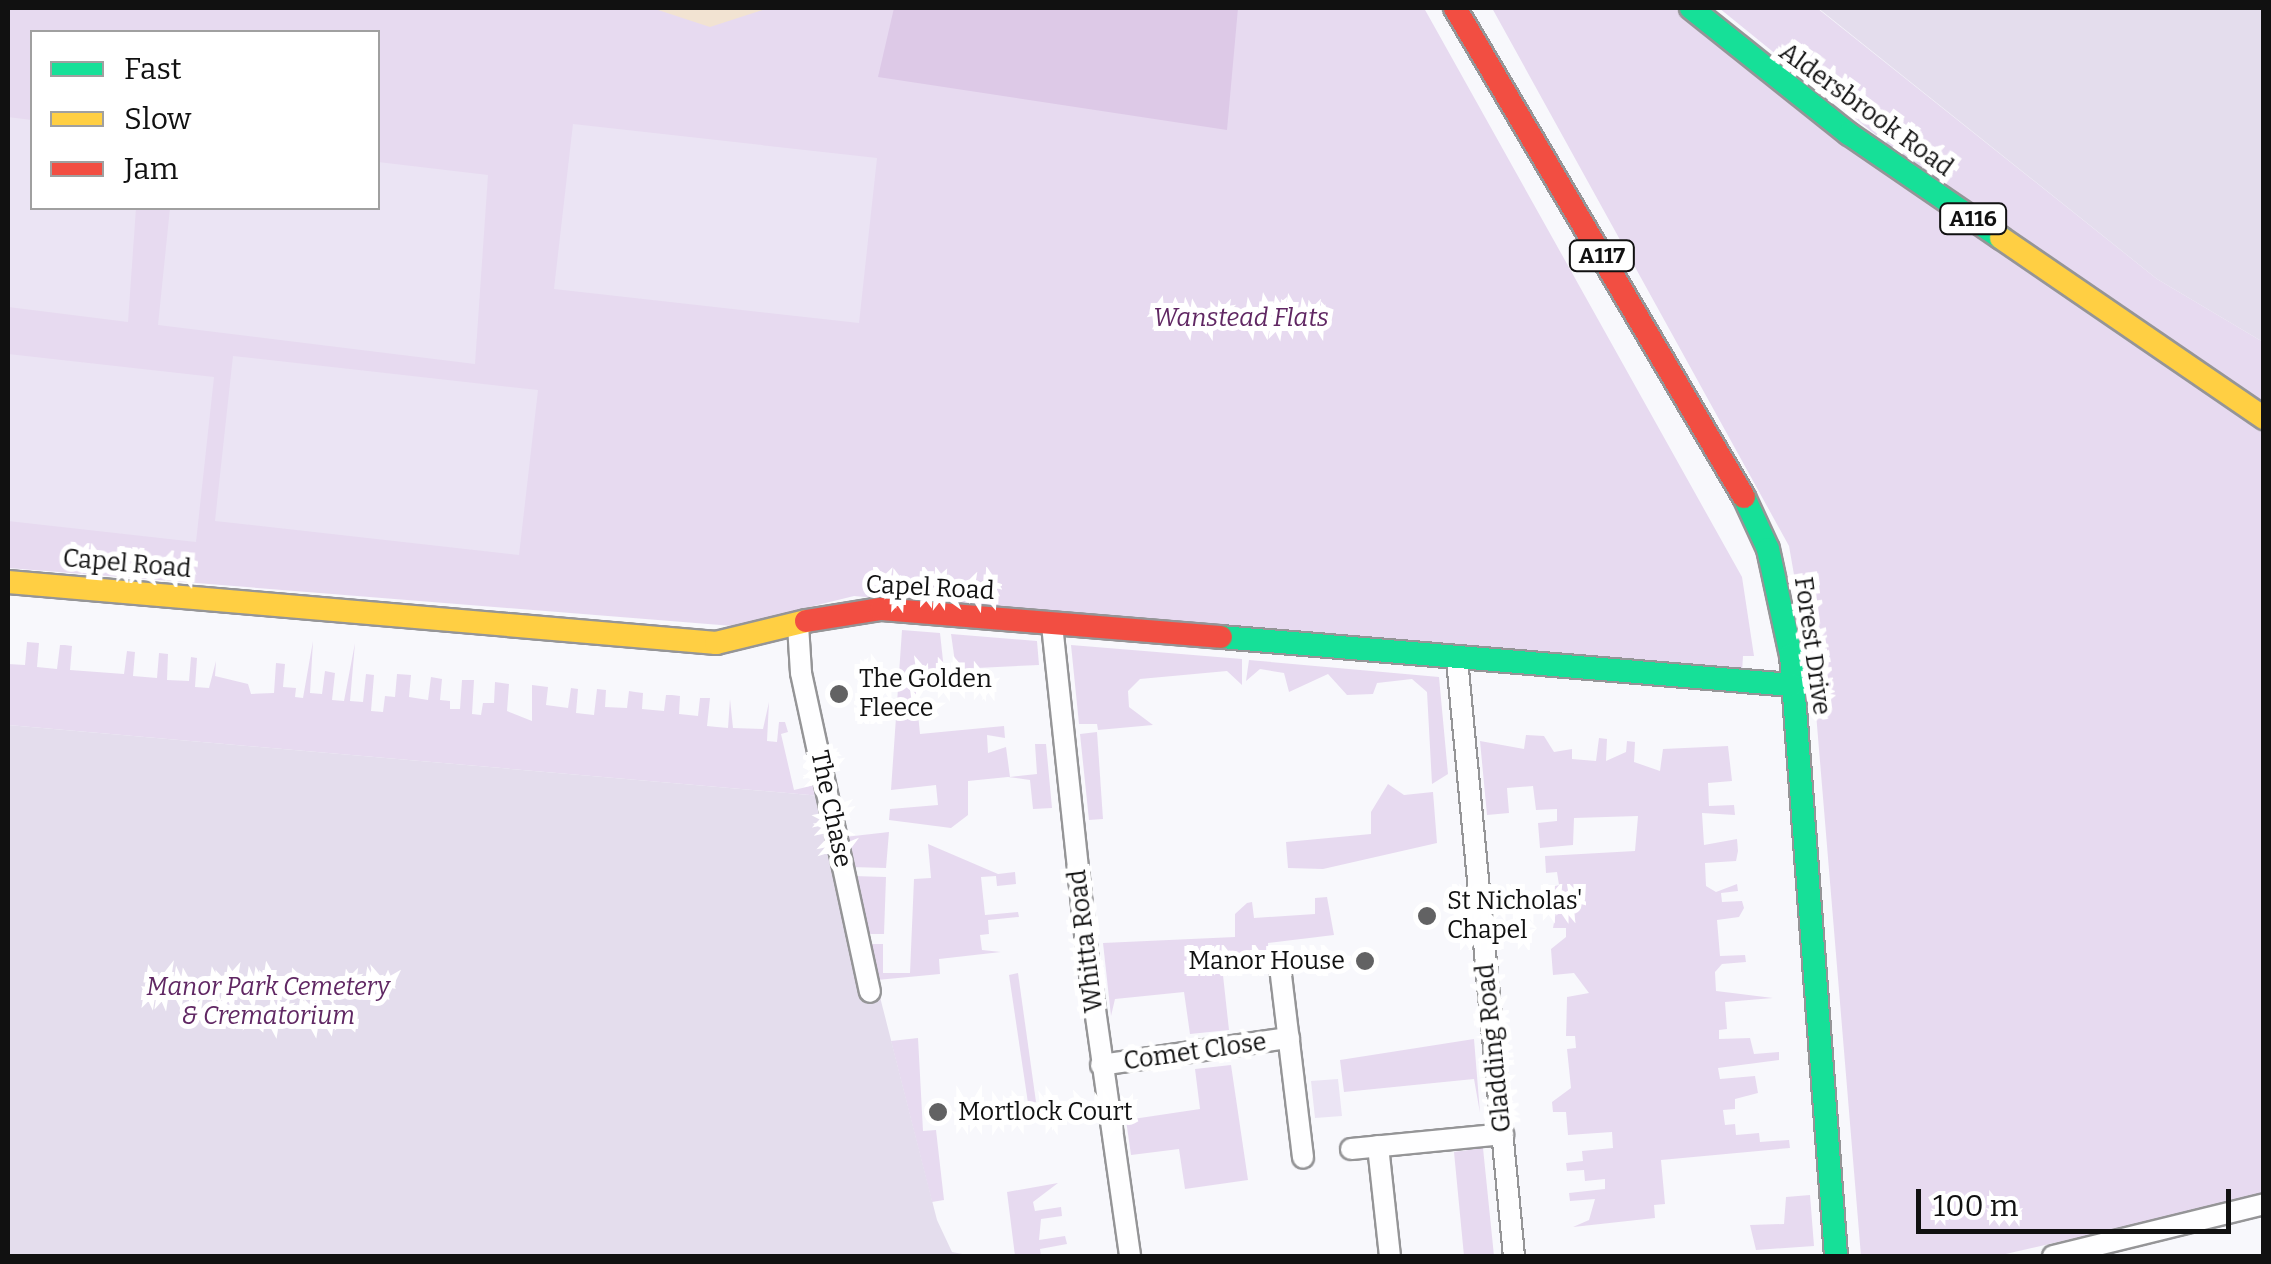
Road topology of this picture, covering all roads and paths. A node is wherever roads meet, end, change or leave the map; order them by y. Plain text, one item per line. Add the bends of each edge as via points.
1 (1455, 8) edge
2 (1691, 8) edge
3 (2264, 418) edge
4 (8, 582) edge
5 (798, 625) junction
6 (1052, 625) junction
7 (1457, 660) junction
8 (1792, 685) junction
9 (1278, 959) dead end
10 (870, 992) dead end
11 (1289, 1038) junction
12 (1101, 1065) junction
13 (1503, 1134) junction
14 (1378, 1146) junction
15 (1351, 1150) dead end
16 (1304, 1158) dead end
17 (2264, 1204) edge
18 (1130, 1256) edge
19 (1390, 1256) edge
20 (1514, 1256) edge
21 (1836, 1256) edge
22 (2053, 1256) edge

1 - 8 main road, Forest Drive / A117 via 1750,505 1777,577
2 - 3 main road, Aldersbrook Road / A116 via 1849,134
4 - 5 main road, Capel Road via 716,642
5 - 6 main road, Capel Road via 881,609
5 - 10 street, The Chase via 801,672
6 - 7 main road, Capel Road
6 - 12 street, Whitta Road
7 - 8 main road, Capel Road
7 - 13 street, Gladding Road
8 - 21 main road, Forest Drive / A117
9 - 11 street, Comet Close
11 - 12 street, Comet Close
11 - 16 street, Comet Close
12 - 18 street, Whitta Road
13 - 14 street
13 - 20 street, Gladding Road
14 - 15 street
14 - 19 street
17 - 22 street

